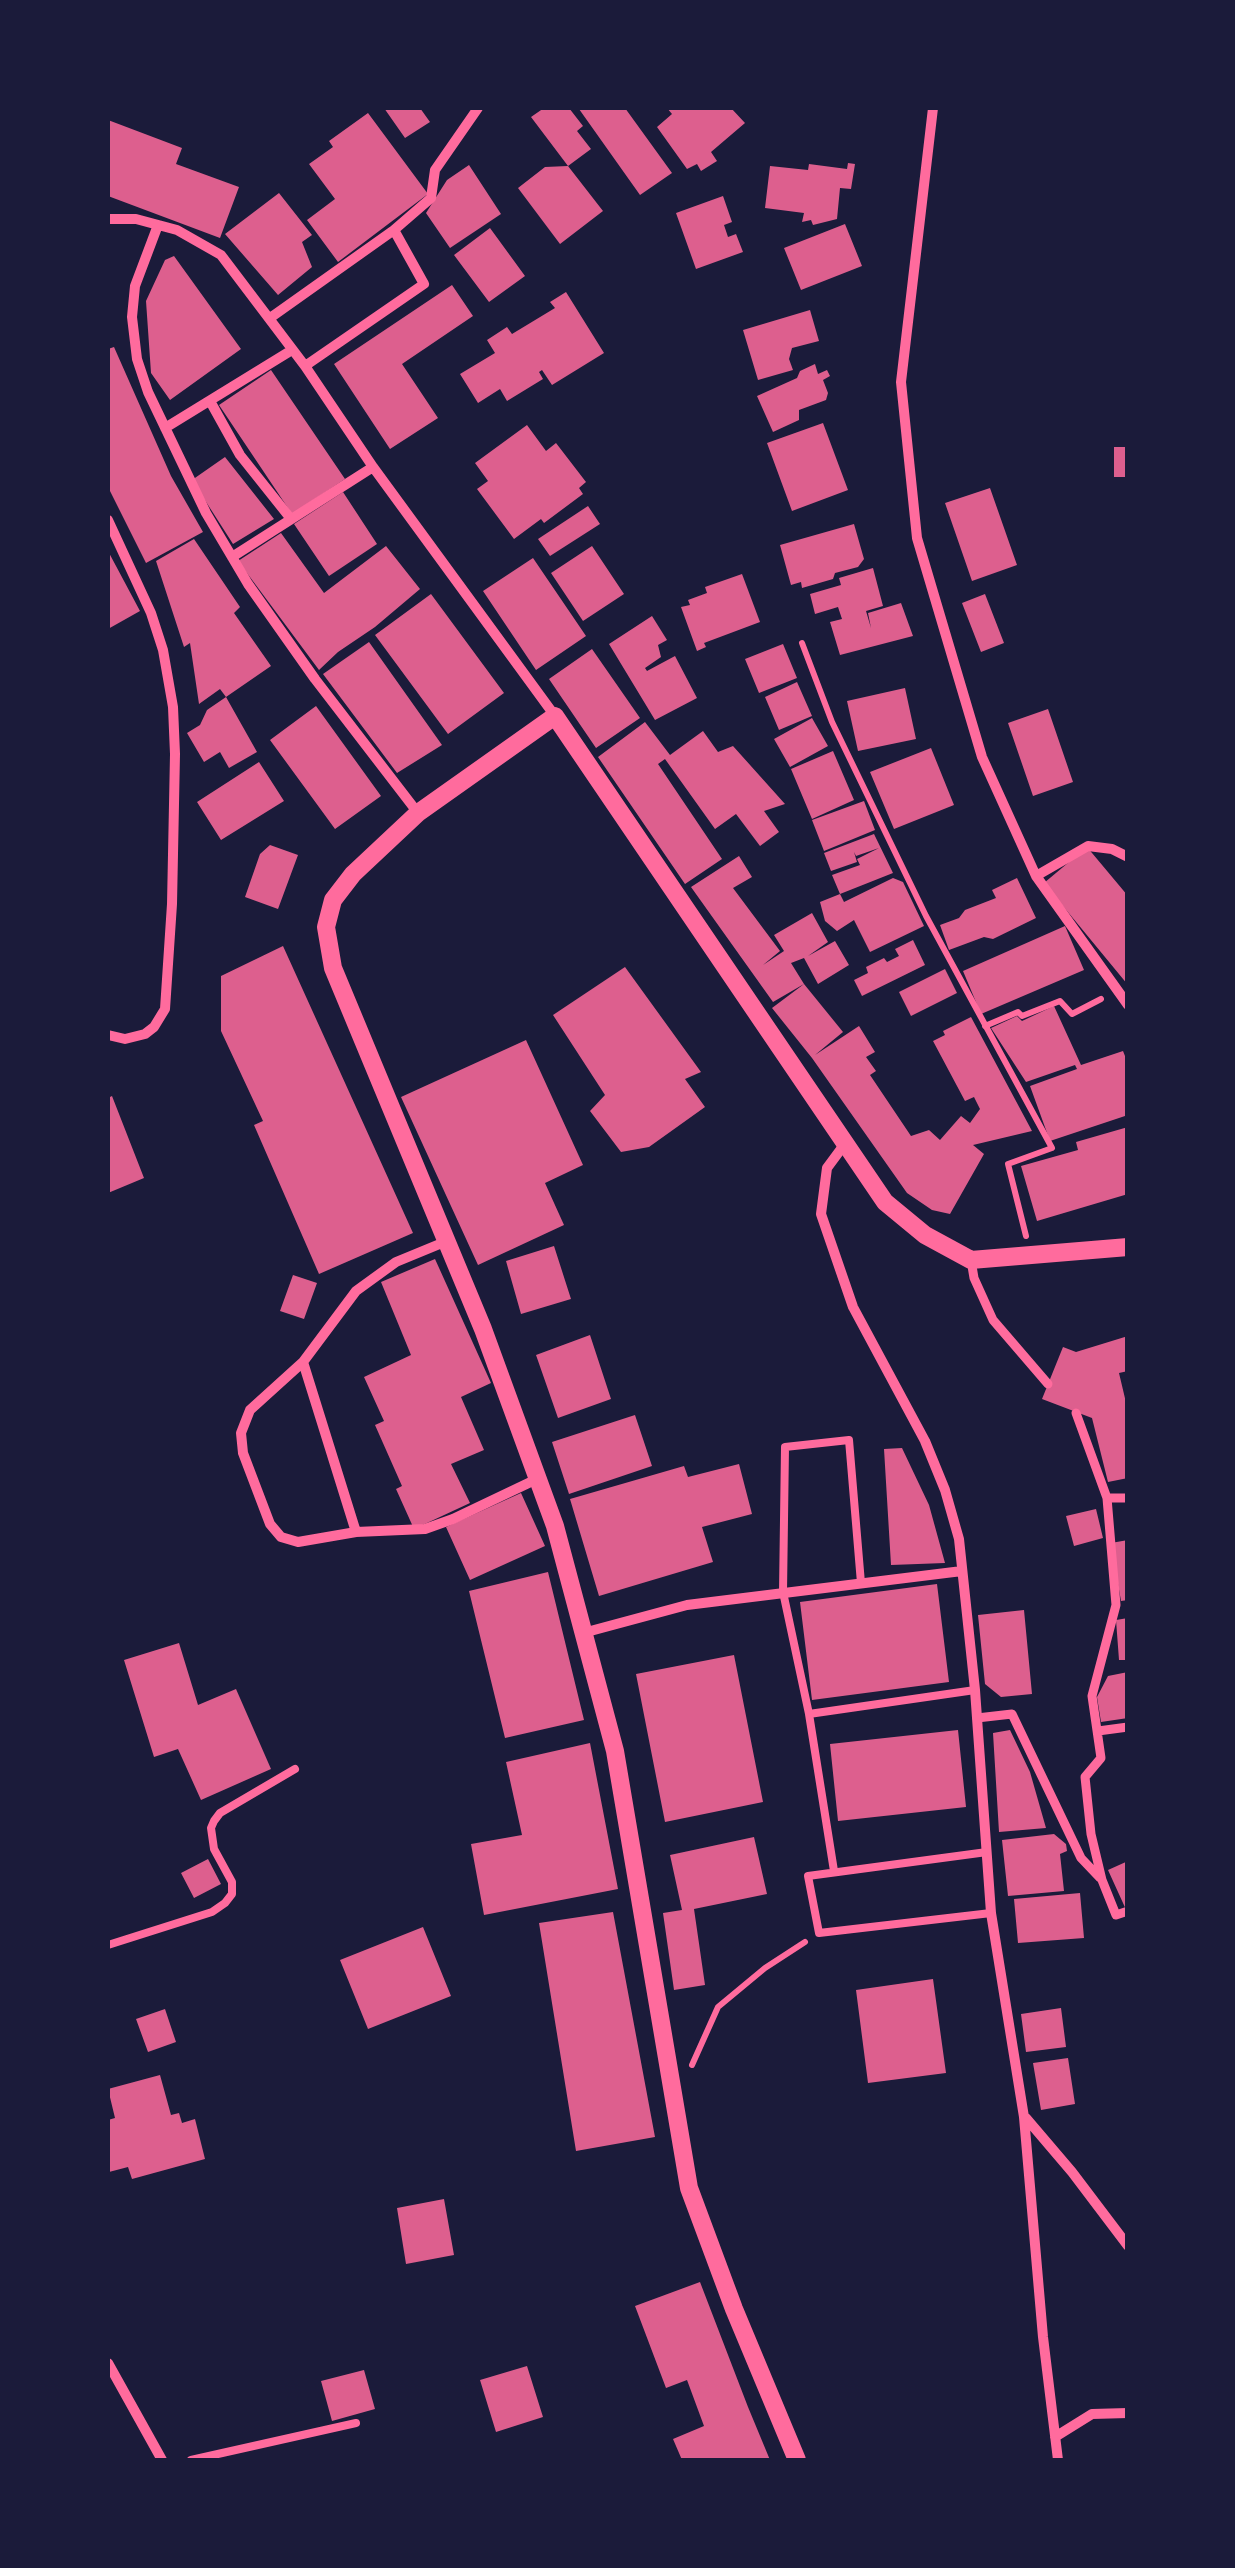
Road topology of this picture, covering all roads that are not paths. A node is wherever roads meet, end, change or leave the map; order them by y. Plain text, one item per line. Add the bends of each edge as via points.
1 (478, 108) edge
2 (933, 108) edge
3 (108, 219) edge
4 (158, 226) junction
5 (394, 230) junction
6 (270, 318) junction
7 (292, 350) junction
8 (306, 366) junction
9 (210, 401) junction
10 (165, 428) junction
11 (373, 468) junction
12 (108, 520) edge
13 (291, 520) junction
14 (232, 557) junction
15 (555, 716) junction
16 (418, 812) junction
17 (1128, 857) edge
18 (1036, 876) junction
19 (1128, 1005) edge
20 (108, 1035) edge
21 (844, 1145) junction
22 (447, 1242) junction
23 (1128, 1247) edge
24 (972, 1260) junction
25 (303, 1362) junction
26 (1048, 1384) dead end
27 (1076, 1413) dead end
28 (537, 1479) junction
29 (1106, 1498) junction
30 (1128, 1498) edge
31 (356, 1532) junction
32 (962, 1571) junction
33 (861, 1584) junction
34 (783, 1592) junction
35 (1122, 1604) edge
36 (584, 1633) junction
37 (974, 1690) junction
38 (809, 1714) junction
39 (977, 1718) junction
40 (1128, 1727) edge
41 (1098, 1731) junction
42 (296, 1769) dead end
43 (987, 1852) junction
44 (834, 1872) junction
45 (1102, 1880) junction
46 (1128, 1910) edge
47 (991, 1913) junction
48 (108, 1945) edge
49 (1024, 2116) junction
50 (1128, 2246) edge
51 (108, 2363) edge
52 (1128, 2413) edge
53 (356, 2422) dead end
54 (1056, 2437) junction
55 (162, 2460) edge
56 (191, 2460) edge
57 (797, 2460) edge
58 (1058, 2460) edge

1 - 5 street via 435,170 431,198
2 - 18 street via 901,382 917,538 982,758
3 - 4 street
4 - 6 street via 221,254
4 - 10 street via 135,286 132,317 141,374
5 - 6 street
5 - 8 street via 424,284
6 - 7 street
7 - 8 street
7 - 9 street
8 - 11 street
9 - 10 street
9 - 13 street via 240,456
10 - 14 street
11 - 13 street
11 - 15 street
12 - 20 street via 158,631 175,754 166,1008 145,1034
13 - 14 street
14 - 16 street
15 - 16 street
15 - 21 street
16 - 22 street via 343,884 326,936 333,968
17 - 18 street via 1088,846
18 - 19 street
21 - 24 street via 885,1202
21 - 32 street via 827,1168 822,1214 854,1307 945,1490
22 - 25 street via 364,1283
22 - 28 street
23 - 24 street
24 - 26 street via 994,1320
25 - 31 street
25 - 31 street via 250,1410 241,1434 243,1453 280,1537 308,1541
27 - 29 street
28 - 31 street via 439,1525
28 - 36 street
29 - 30 street
29 - 35 street
32 - 33 street
32 - 37 street
33 - 34 street
33 - 34 lane via 849,1440 785,1447
34 - 36 street via 687,1605
34 - 38 lane
35 - 41 street via 1092,1696
36 - 57 street via 614,1752 689,2188
37 - 38 lane
37 - 39 street
38 - 44 lane
39 - 43 street
39 - 45 street via 1012,1714 1081,1858
40 - 41 street
41 - 45 street via 1101,1758 1085,1777
42 - 48 lane via 214,1821 214,1849 232,1882 225,1903
43 - 44 lane
43 - 47 street
44 - 47 lane via 808,1876 818,1934
45 - 46 street via 1116,1914
47 - 49 street
49 - 50 street
49 - 54 street
51 - 55 street
52 - 54 street via 1092,2414
53 - 56 lane
54 - 58 street

